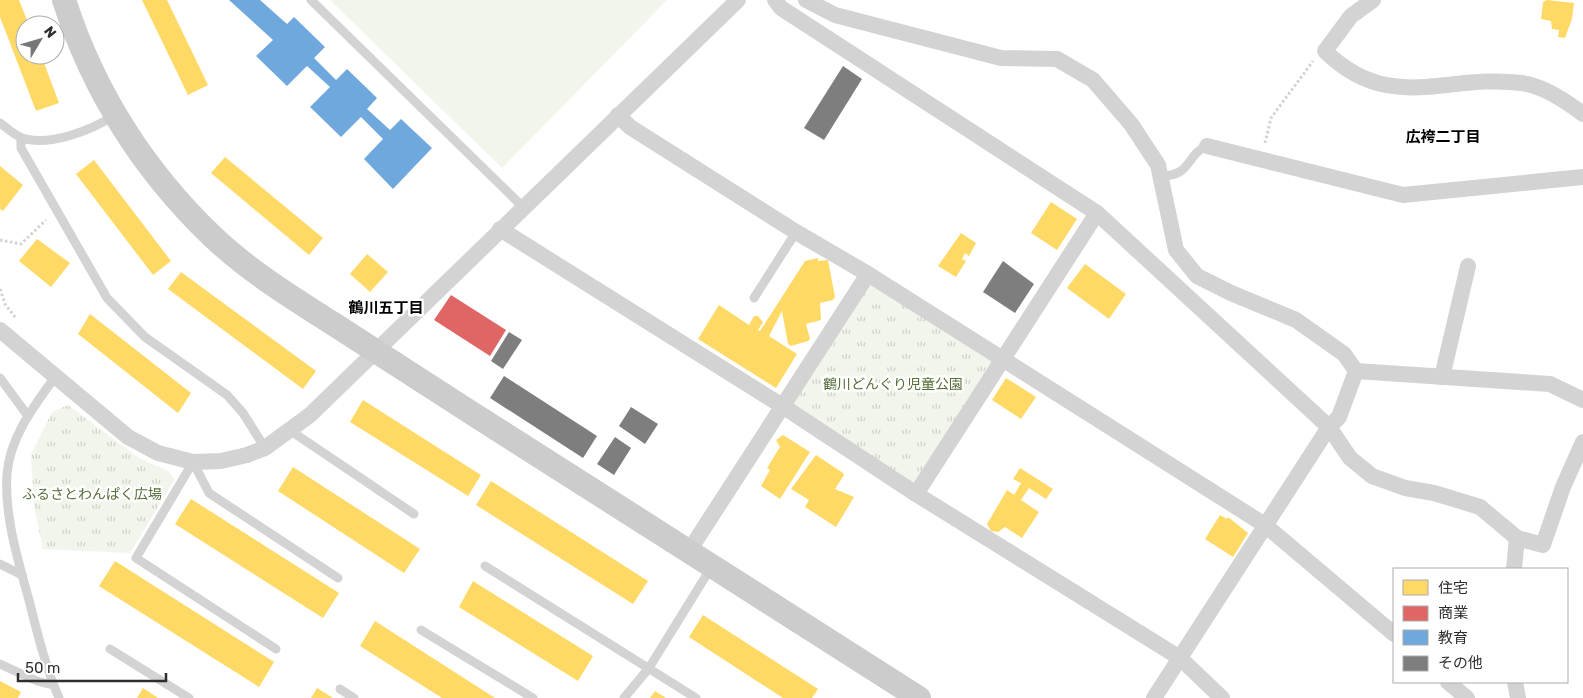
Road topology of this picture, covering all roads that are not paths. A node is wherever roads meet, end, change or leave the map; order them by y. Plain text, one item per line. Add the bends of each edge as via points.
1 (64, 0) edge
2 (311, 0) edge
3 (738, 0) edge
4 (775, 0) edge
5 (806, 0) edge
6 (1373, 0) edge
7 (618, 114) junction
8 (1583, 114) edge
9 (115, 115) junction
10 (0, 123) edge
11 (21, 138) junction
12 (1207, 146) joint
13 (1160, 176) junction
14 (1583, 176) edge
15 (523, 207) junction
16 (1097, 214) junction
17 (500, 229) junction
18 (796, 232) junction
19 (1468, 266) dead end
20 (868, 274) junction
21 (754, 298) dead end
22 (0, 330) edge
23 (374, 351) junction
24 (1004, 360) junction
25 (1356, 371) junction
26 (55, 377) junction
27 (1442, 377) junction
28 (0, 378) edge
29 (1583, 400) edge
30 (784, 407) junction
31 (28, 416) junction
32 (1329, 427) junction
33 (291, 431) junction
34 (1583, 442) edge
35 (265, 448) junction
36 (193, 462) junction
37 (3, 471) edge
38 (916, 494) junction
39 (414, 514) dead end
40 (1265, 525) junction
41 (1517, 538) junction
42 (689, 551) junction
43 (0, 564) edge
44 (484, 566) dead end
45 (712, 566) junction
46 (1514, 568) edge
47 (22, 575) junction
48 (338, 578) dead end
49 (421, 630) dead end
50 (1393, 633) edge
51 (110, 649) dead end
52 (276, 649) dead end
53 (1180, 658) junction
54 (0, 664) edge
55 (649, 668) junction
56 (1449, 683) edge
57 (1515, 683) edge
58 (53, 685) junction
59 (340, 689) dead end
60 (59, 698) edge
61 (189, 698) edge
62 (354, 698) edge
63 (533, 698) edge
64 (624, 698) edge
65 (696, 698) edge
66 (919, 698) edge
67 (1154, 698) edge
68 (1222, 698) edge
69 (1467, 698) edge
70 (1518, 698) edge

1 - 9 street via 92,73
2 - 15 lane
3 - 7 street
4 - 16 street via 781,8
5 - 13 street via 835,15 1000,58 1057,59 1093,80 1131,124 1158,166
6 - 8 street via 1351,16 1325,51 1341,67 1369,81 1414,89 1486,83 1523,84 1562,99
7 - 15 street
7 - 18 street via 630,127
9 - 11 lane via 70,136
9 - 23 street via 156,172 213,236 271,284
10 - 11 lane
11 - 35 lane via 21,148 107,298 146,337 227,395 243,413
12 - 13 lane via 1200,149 1187,168 1174,176
12 - 14 street via 1403,195
13 - 25 street via 1176,250 1198,276 1296,320 1344,354
15 - 17 street
16 - 24 street
16 - 32 street
17 - 23 street
17 - 30 street
18 - 20 street
18 - 21 lane
19 - 27 street
20 - 24 street
20 - 30 street
22 - 26 street
23 - 33 street
23 - 42 street
24 - 38 street
24 - 40 street
25 - 27 street
25 - 32 street via 1339,417
26 - 31 lane
26 - 36 street via 128,437 158,453
27 - 29 street via 1550,384
28 - 31 lane
30 - 38 street
30 - 42 street
31 - 37 lane
32 - 40 street
32 - 41 street via 1350,458 1372,476 1480,508
33 - 35 street
33 - 39 lane
34 - 41 street via 1543,545
35 - 36 street via 221,461
36 - 48 lane via 209,493
36 - 52 lane via 136,558
37 - 47 lane
38 - 53 street
40 - 50 street
40 - 53 street
41 - 46 street
42 - 45 street
43 - 47 lane
44 - 55 lane
45 - 55 lane
45 - 66 street
47 - 58 lane
49 - 63 lane
51 - 61 lane
53 - 67 street
53 - 68 street
54 - 58 lane
55 - 64 lane
55 - 65 lane
56 - 69 street
57 - 70 street
58 - 60 lane
59 - 62 lane

